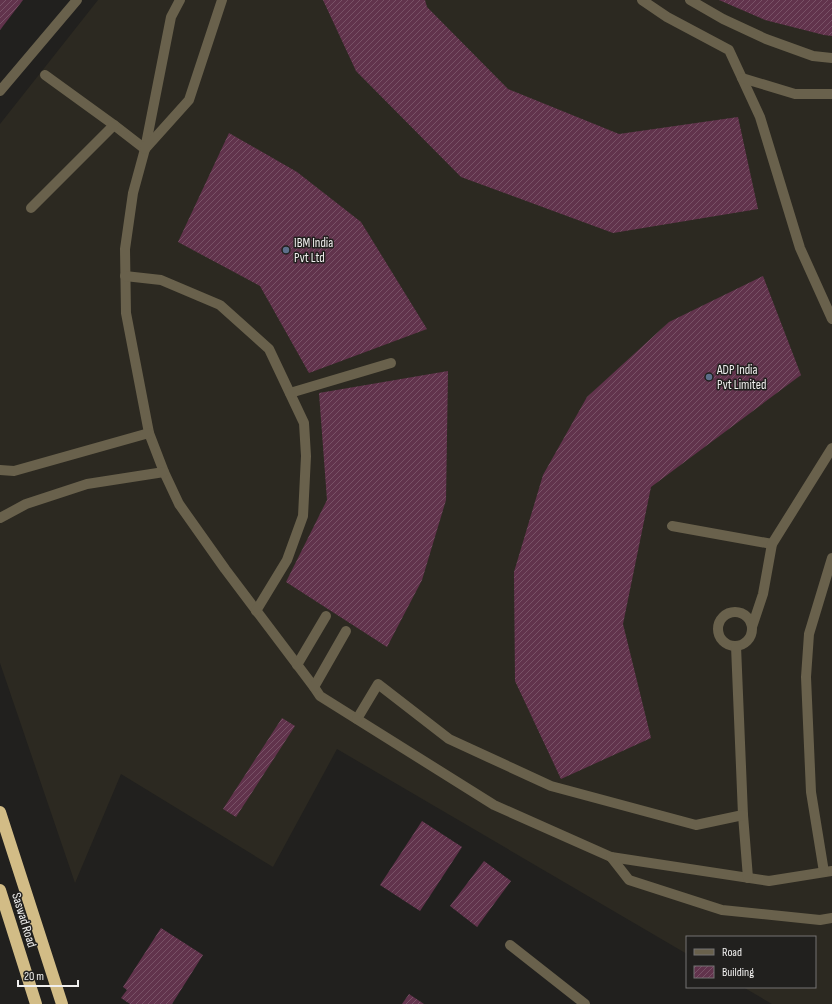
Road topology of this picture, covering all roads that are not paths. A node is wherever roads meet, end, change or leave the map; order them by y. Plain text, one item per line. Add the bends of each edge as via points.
1 (77, 0) edge
2 (180, 0) edge
3 (222, 0) edge
4 (642, 0) edge
5 (690, 0) edge
6 (832, 58) edge
7 (45, 75) dead end
8 (742, 78) junction
9 (0, 91) edge
10 (832, 94) edge
11 (114, 125) junction
12 (145, 149) junction
13 (31, 208) dead end
14 (125, 276) junction
15 (832, 319) edge
16 (392, 363) dead end
17 (290, 393) junction
18 (149, 432) junction
19 (832, 448) edge
20 (0, 470) edge
21 (164, 472) junction
22 (0, 518) edge
23 (672, 526) dead end
24 (772, 544) junction
25 (832, 558) edge
26 (256, 611) junction
27 (326, 616) dead end
28 (752, 627) junction
29 (346, 631) dead end
30 (736, 646) junction
31 (297, 665) junction
32 (314, 687) junction
33 (357, 719) junction
34 (0, 812) edge
35 (743, 815) junction
36 (612, 857) junction
37 (828, 871) edge
38 (748, 878) junction
39 (0, 890) edge
40 (832, 918) edge
41 (510, 945) dead end
42 (36, 1004) edge
43 (62, 1004) edge
44 (586, 1004) edge

1 - 9 lane
2 - 12 lane via 170,17
3 - 12 lane via 189,100
4 - 8 lane via 729,50
5 - 6 lane via 766,39 813,56
7 - 11 lane
8 - 10 lane via 795,94
8 - 15 lane via 760,117 800,248
11 - 12 lane
11 - 13 lane
12 - 14 lane via 133,193 125,249
14 - 17 lane via 161,280 220,305 269,349
14 - 18 lane via 126,313
16 - 17 lane
17 - 26 lane via 304,423 306,456 302,516 287,560
18 - 20 lane via 14,471
18 - 21 lane
19 - 24 lane
21 - 22 lane via 87,484 26,504
21 - 26 lane via 179,504
23 - 24 lane
24 - 28 lane via 763,594
25 - 37 lane via 808,634 806,677 811,792
26 - 31 lane
27 - 31 lane
28 - 30 lane via 748,640
28 - 30 lane via 746,616 740,613 733,612 722,618 717,630 719,636 729,645
29 - 32 lane
30 - 35 lane
31 - 32 lane
32 - 33 lane via 320,696
33 - 35 lane via 378,684 449,739 551,786 696,825
33 - 36 lane via 494,805
34 - 43 highway
35 - 38 lane
36 - 38 lane
36 - 40 lane via 629,880 722,910 820,920
37 - 38 lane via 769,881
39 - 42 highway, Saswad Road
41 - 44 lane

